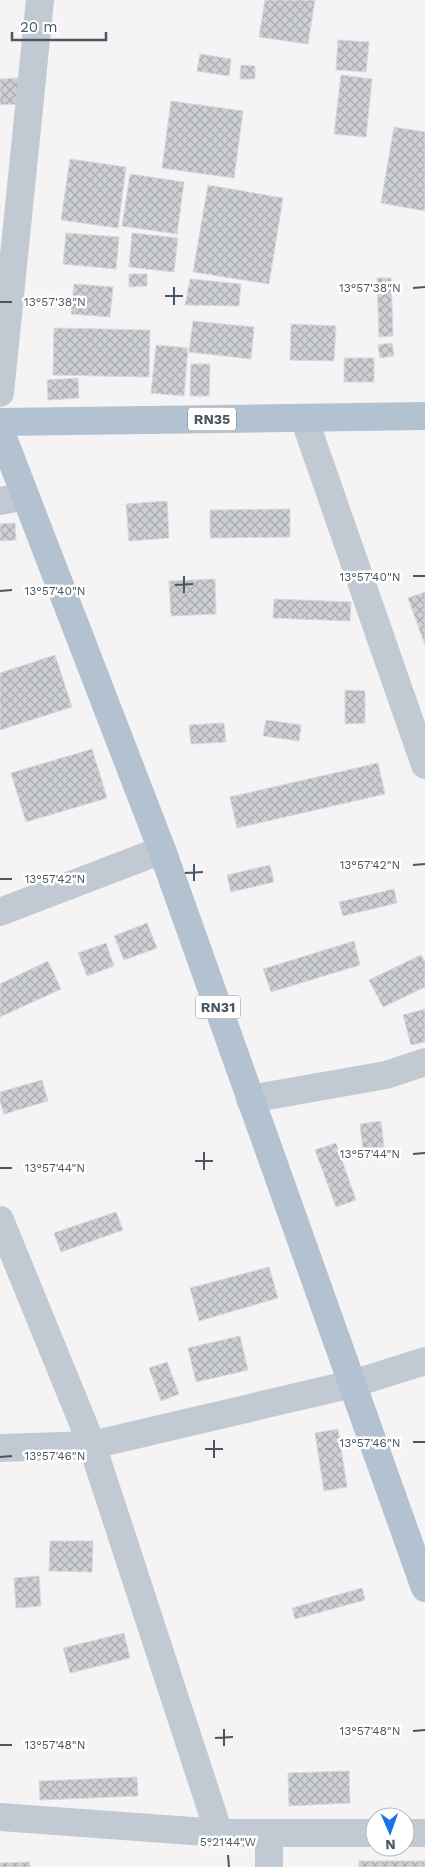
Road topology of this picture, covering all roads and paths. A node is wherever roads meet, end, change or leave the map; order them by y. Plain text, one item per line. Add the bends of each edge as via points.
1 (40, 0) edge
2 (0, 393) edge
3 (425, 416) edge
4 (304, 418) junction
5 (0, 422) edge
6 (0, 430) edge
7 (13, 499) edge
8 (425, 765) edge
9 (162, 850) junction
10 (0, 912) edge
11 (425, 1062) edge
12 (250, 1099) junction
13 (0, 1220) edge
14 (425, 1361) edge
15 (352, 1384) junction
16 (92, 1445) junction
17 (0, 1448) edge
18 (425, 1588) edge
19 (0, 1817) edge
20 (219, 1833) junction
21 (268, 1833) junction
22 (365, 1833) edge
23 (269, 1867) edge

1 - 2 street
3 - 4 main road, RN35
4 - 5 main road, RN35
4 - 8 street
6 - 7 main road, RN31
7 - 9 main road, RN31
9 - 10 street
9 - 12 main road, RN31
11 - 12 street via 386,1075
12 - 15 main road, RN31
13 - 16 street
14 - 15 street
15 - 16 street
15 - 18 main road, RN31
16 - 17 street
16 - 20 street
19 - 20 street
20 - 21 street
21 - 22 street
21 - 23 street

